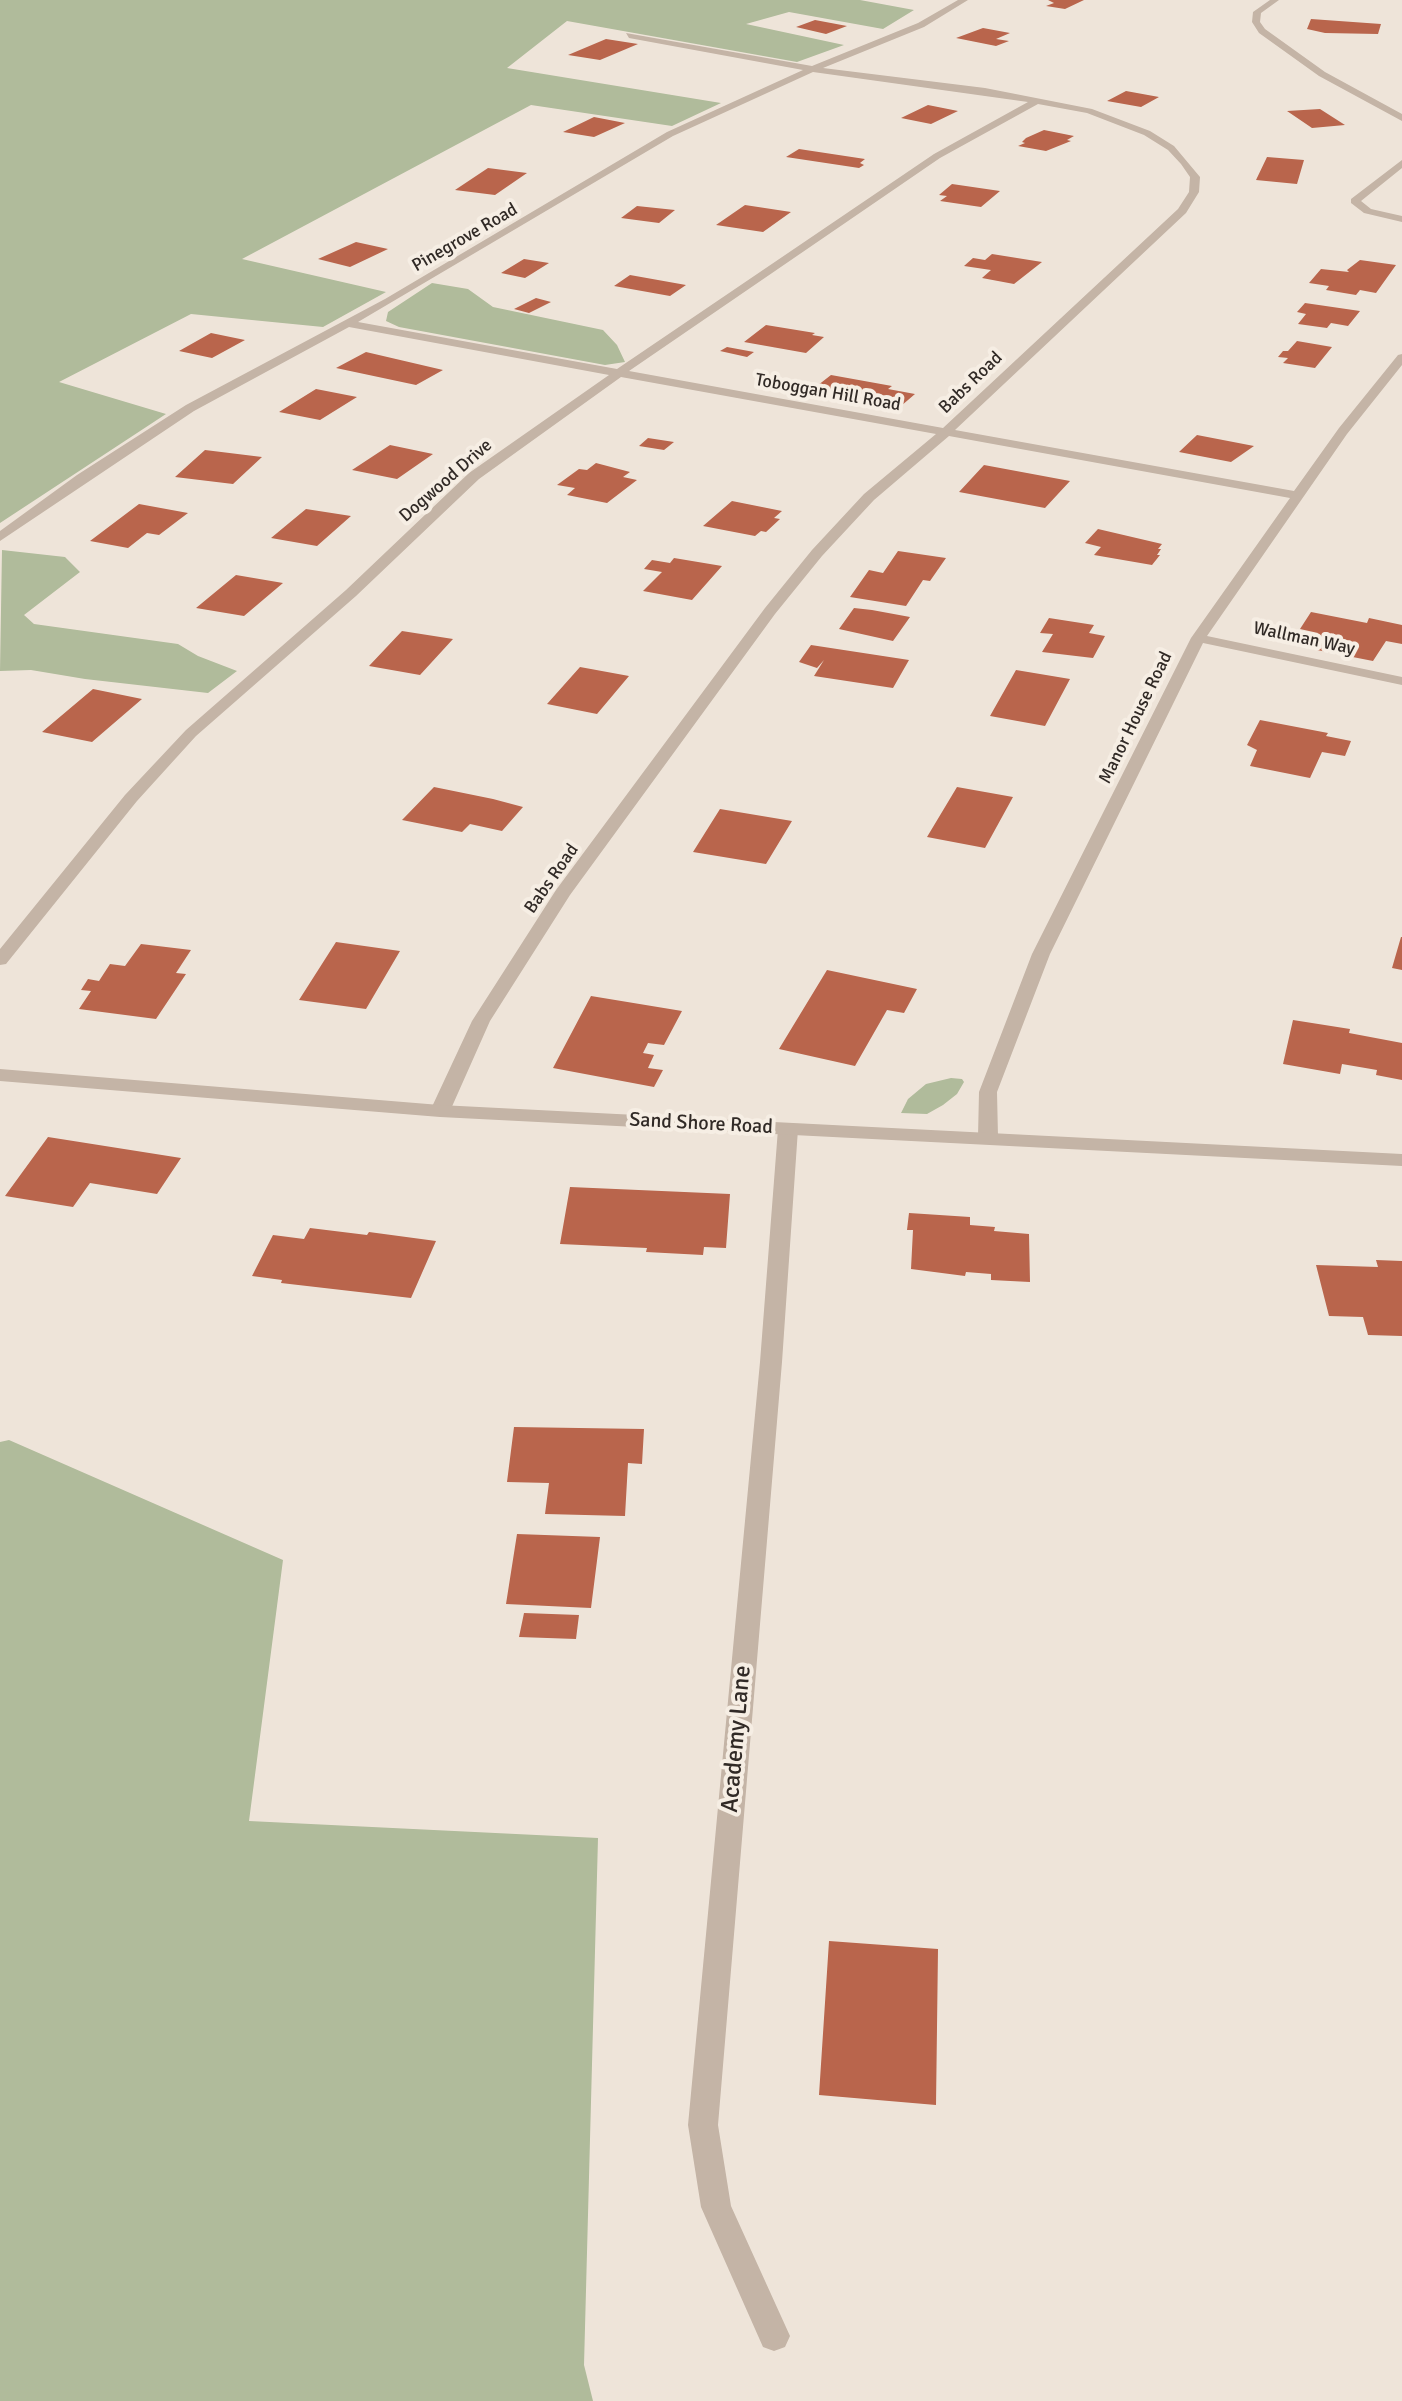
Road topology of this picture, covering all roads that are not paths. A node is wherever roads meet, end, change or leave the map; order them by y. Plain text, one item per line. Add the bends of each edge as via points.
1 (964, 0) edge
2 (1275, 0) edge
3 (629, 35) dead end
4 (813, 69) junction
5 (1039, 100) junction
6 (1402, 118) edge
7 (1402, 163) edge
8 (1402, 219) edge
9 (349, 324) junction
10 (1402, 357) edge
11 (620, 374) junction
12 (945, 433) junction
13 (1300, 496) junction
14 (0, 537) edge
15 (1198, 638) junction
16 (1402, 681) edge
17 (0, 960) edge
18 (0, 1075) edge
19 (440, 1111) junction
20 (788, 1129) junction
21 (988, 1137) junction
22 (1402, 1160) edge
23 (774, 2336) dead end

1 - 4 street, Pinegrove Road via 921,25
2 - 6 street via 1257,12 1256,22 1273,41
3 - 4 street, Babs Road
4 - 5 street, Babs Road
4 - 9 street, Pinegrove Road via 670,134
5 - 11 street, Dogwood Drive via 937,156
5 - 12 street, Babs Road via 1089,111 1147,133 1185,162 1195,177 1194,192 1182,211
7 - 8 street via 1355,201 1368,211
9 - 11 street, Toboggan Hill Road
9 - 14 street, Pinegrove Road via 190,408
10 - 13 street, Manor House Road
11 - 12 street, Toboggan Hill Road
11 - 17 street, Dogwood Drive via 474,476 191,733 131,798
12 - 13 street, Toboggan Hill Road
12 - 19 street, Babs Road via 869,497 770,611 562,894 481,1021
13 - 15 street, Manor House Road
15 - 16 street, Wallman Way
15 - 21 street, Manor House Road via 1041,954 988,1092
18 - 19 street, Sand Shore Road
19 - 20 street, Sand Shore Road
20 - 21 street, Sand Shore Road
20 - 23 street, Academy Lane via 703,2125 716,2207
21 - 22 street, Sand Shore Road

